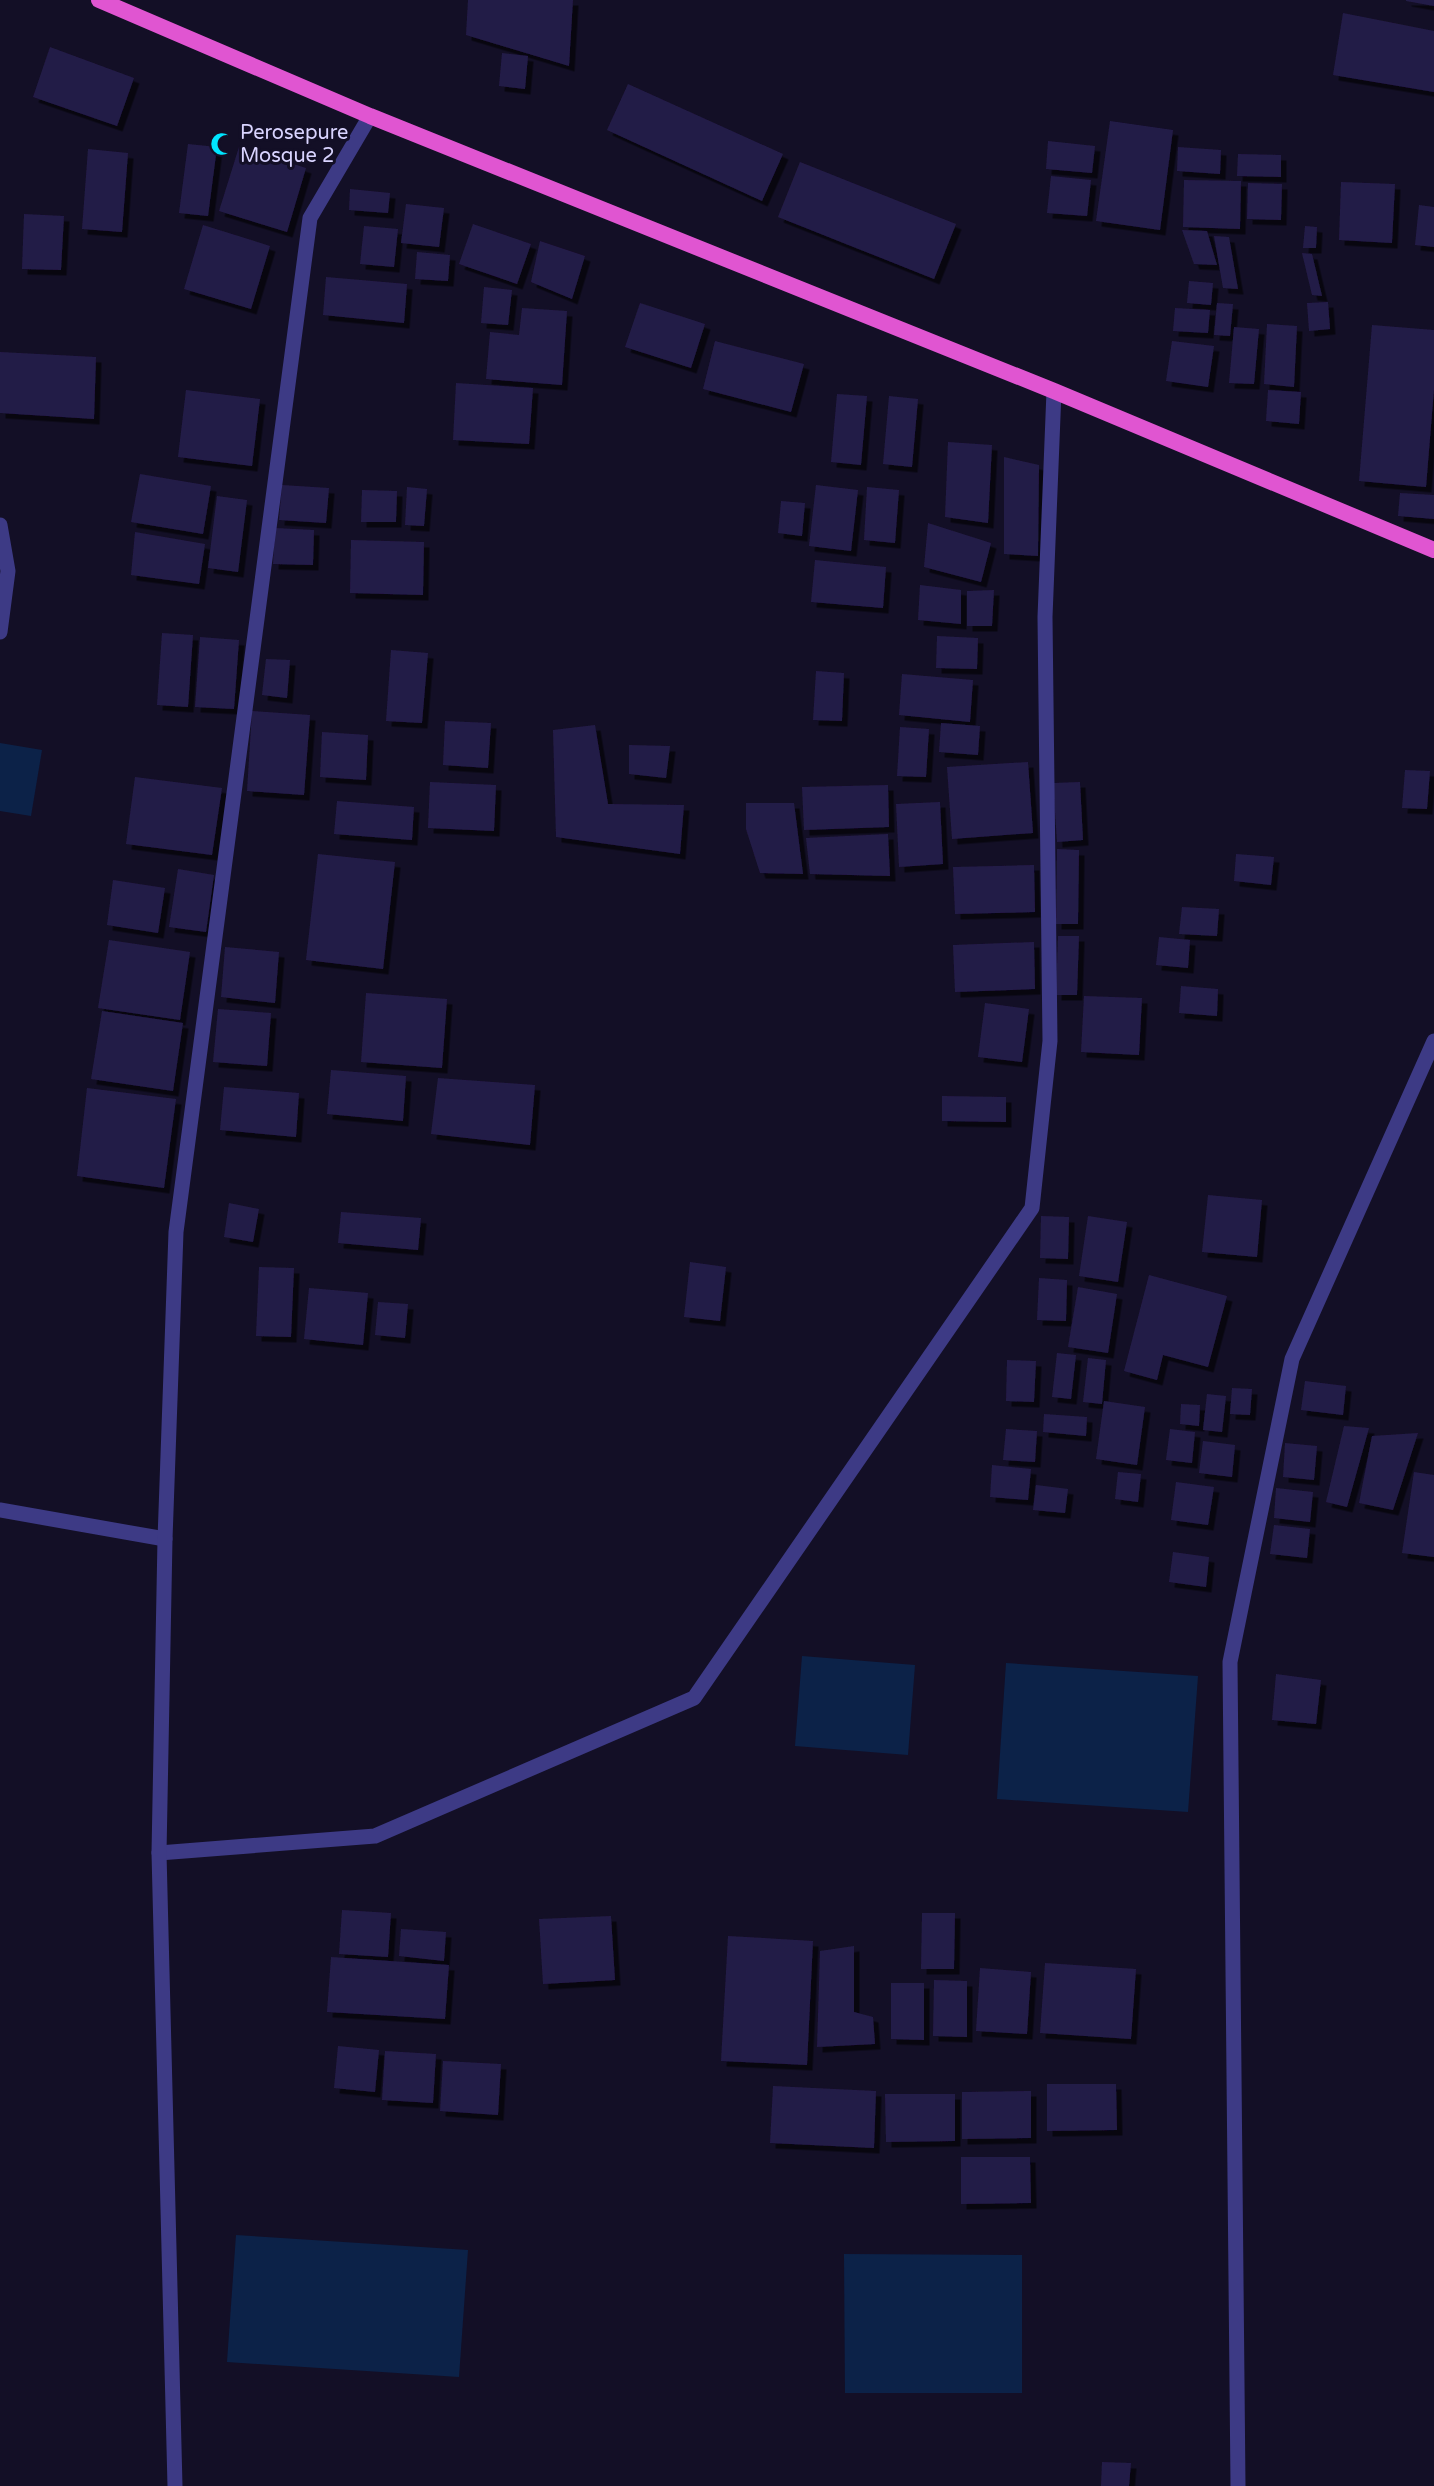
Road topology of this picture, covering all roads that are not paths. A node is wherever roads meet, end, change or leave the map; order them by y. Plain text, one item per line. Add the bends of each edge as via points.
1 (99, 0) edge
2 (370, 116) junction
3 (1054, 391) junction
4 (0, 525) edge
5 (1434, 550) edge
6 (0, 632) edge
7 (1434, 1041) edge
8 (0, 1510) edge
9 (165, 1539) junction
10 (159, 1853) junction
11 (175, 2486) edge
12 (1238, 2486) edge

1 - 2 highway
2 - 3 highway
2 - 9 street via 310,218 176,1232
3 - 5 highway
3 - 10 street via 1045,617 1050,1041 1032,1208 694,1698 375,1836
4 - 6 street via 8,571
7 - 12 street via 1292,1359 1230,1662
8 - 9 street
9 - 10 street
10 - 11 street

